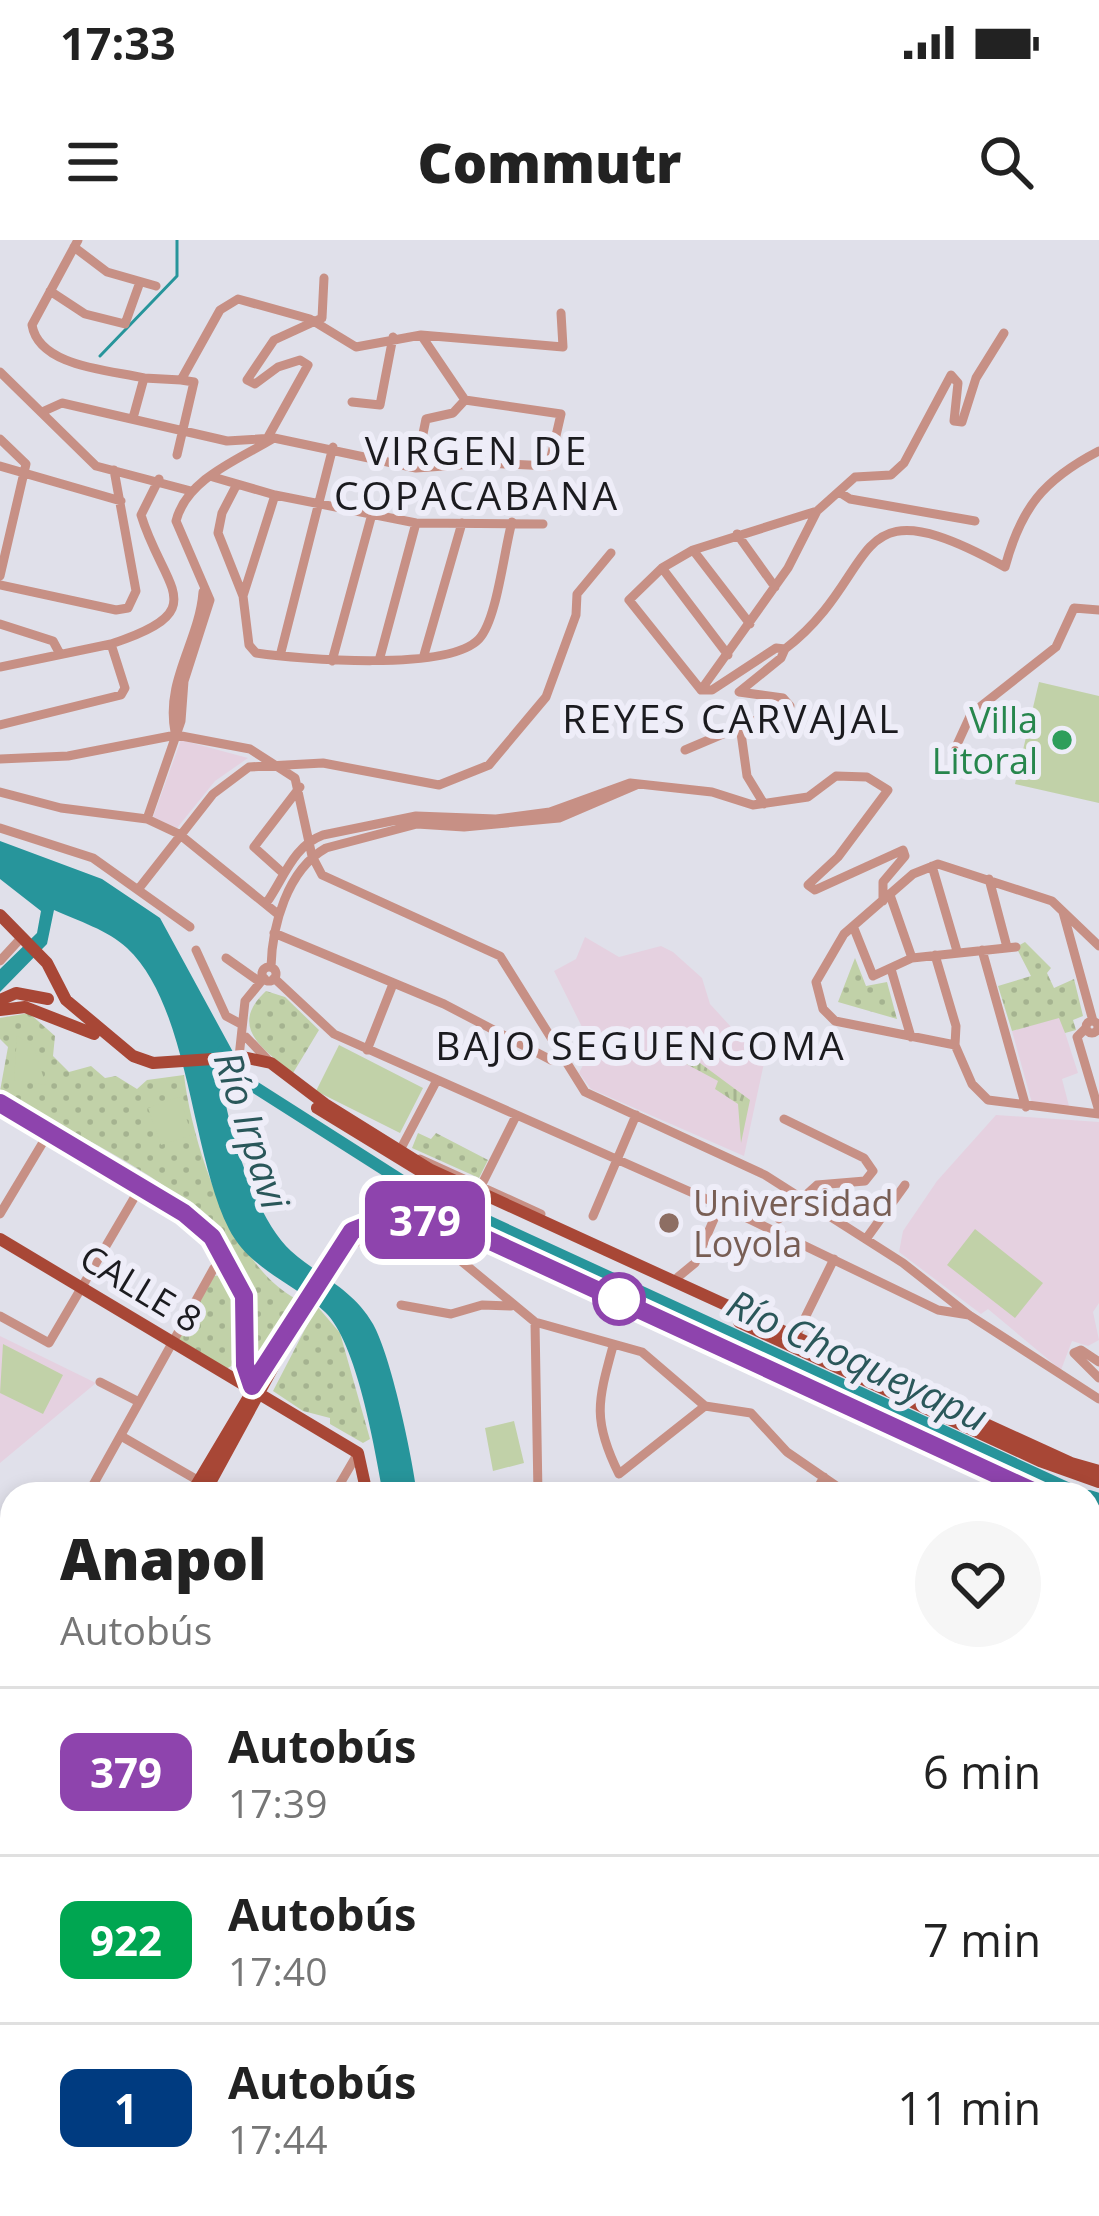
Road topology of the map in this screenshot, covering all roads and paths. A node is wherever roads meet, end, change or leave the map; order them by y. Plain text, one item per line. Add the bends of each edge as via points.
1 (76, 244) edge
2 (323, 278) dead end
3 (140, 282) junction
4 (156, 286) dead end
5 (50, 291) junction
6 (561, 314) dead end
7 (316, 322) junction
8 (1004, 333) dead end
9 (421, 335) junction
10 (394, 337) junction
11 (0, 372) edge
12 (144, 378) junction
13 (182, 380) junction
14 (465, 400) junction
15 (352, 402) dead end
16 (42, 412) junction
17 (133, 418) junction
18 (183, 431) junction
19 (271, 437) junction
20 (0, 439) edge
21 (333, 447) junction
22 (1099, 451) edge
23 (177, 455) dead end
24 (0, 466) edge
25 (416, 469) junction
26 (114, 470) junction
27 (25, 473) junction
28 (212, 477) junction
29 (159, 479) junction
30 (236, 486) junction
31 (190, 491) junction
32 (839, 492) junction
33 (275, 495) junction
34 (121, 501) junction
35 (322, 503) junction
36 (818, 511) junction
37 (372, 514) junction
38 (975, 521) dead end
39 (512, 522) junction
40 (416, 523) junction
41 (462, 523) junction
42 (544, 524) dead end
43 (737, 534) junction
44 (693, 550) junction
45 (610, 553) dead end
46 (662, 568) junction
47 (0, 575) edge
48 (0, 585) edge
49 (776, 587) junction
50 (243, 596) junction
51 (1099, 610) edge
52 (0, 624) edge
53 (750, 624) junction
54 (111, 644) junction
55 (785, 649) junction
56 (60, 654) junction
57 (424, 655) junction
58 (728, 655) junction
59 (280, 656) junction
60 (380, 657) junction
61 (332, 661) junction
62 (0, 667) edge
63 (700, 690) junction
64 (749, 723) junction
65 (0, 725) edge
66 (176, 735) junction
67 (955, 749) dead end
68 (686, 750) dead end
69 (0, 760) edge
70 (283, 765) junction
71 (300, 787) junction
72 (0, 792) edge
73 (764, 804) junction
74 (147, 819) junction
75 (417, 820) junction
76 (0, 828) edge
77 (178, 834) junction
78 (309, 840) junction
79 (312, 856) junction
80 (932, 866) junction
81 (284, 874) junction
82 (988, 879) junction
83 (140, 887) junction
84 (886, 898) junction
85 (273, 910) junction
86 (1064, 912) junction
87 (0, 915) edge
88 (1079, 925) junction
89 (853, 926) junction
90 (190, 927) dead end
91 (1068, 930) junction
92 (274, 932) junction
93 (25, 940) junction
94 (1099, 946) edge
95 (196, 950) dead end
96 (982, 950) junction
97 (957, 951) junction
98 (934, 955) junction
99 (226, 958) dead end
100 (912, 958) junction
101 (0, 961) edge
102 (890, 969) junction
103 (53, 974) junction
104 (267, 976) junction
105 (393, 984) junction
106 (49, 998) junction
107 (0, 1000) edge
108 (66, 1000) junction
109 (0, 1010) edge
110 (54, 1016) junction
111 (241, 1028) junction
112 (1090, 1029) edge
113 (911, 1037) junction
114 (955, 1046) junction
115 (368, 1050) junction
116 (243, 1059) junction
117 (560, 1059) junction
118 (272, 1063) junction
119 (183, 1066) junction
120 (437, 1080) junction
121 (0, 1102) edge
122 (1026, 1107) junction
123 (0, 1112) edge
124 (1099, 1113) edge
125 (635, 1115) junction
126 (328, 1116) junction
127 (516, 1116) junction
128 (784, 1119) dead end
129 (46, 1135) junction
130 (406, 1154) junction
131 (858, 1155) junction
132 (618, 1160) junction
133 (848, 1180) junction
134 (905, 1185) dead end
135 (481, 1186) junction
136 (139, 1190) junction
137 (800, 1198) junction
138 (720, 1205) junction
139 (0, 1214) edge
140 (593, 1216) dead end
141 (779, 1219) dead end
142 (356, 1236) junction
143 (0, 1239) edge
144 (866, 1239) junction
145 (834, 1258) junction
146 (223, 1261) junction
147 (694, 1263) junction
148 (678, 1277) junction
149 (695, 1286) junction
150 (82, 1288) junction
151 (945, 1294) junction
152 (401, 1304) dead end
153 (512, 1306) junction
154 (938, 1310) junction
155 (969, 1315) junction
156 (0, 1316) edge
157 (535, 1322) junction
158 (778, 1328) junction
159 (796, 1336) junction
160 (172, 1342) junction
161 (613, 1346) junction
162 (1099, 1362) edge
163 (1099, 1378) edge
164 (100, 1382) dead end
165 (251, 1386) junction
166 (1099, 1399) edge
167 (139, 1402) junction
168 (705, 1406) junction
169 (121, 1436) junction
170 (358, 1453) junction
171 (1099, 1471) edge
172 (824, 1477) junction
173 (95, 1482) edge
174 (190, 1482) edge
175 (204, 1482) edge
176 (341, 1482) edge
177 (364, 1482) edge
178 (538, 1482) edge
179 (820, 1482) edge
180 (831, 1482) edge
181 (1013, 1482) edge
182 (1099, 1482) edge

1 - 3 street via 107,272
1 - 5 street
2 - 7 street
3 - 4 street
3 - 5 street via 125,324 86,314
5 - 12 street via 32,326 41,347
6 - 9 street via 563,347
7 - 10 street via 356,346
7 - 13 street via 251,298 228,302
7 - 19 street via 274,340 248,377 253,385 278,367 308,364
8 - 32 street via 962,422 954,421 958,383 951,375 904,463 891,475 860,475
9 - 10 street
9 - 14 street
10 - 15 street via 380,405
11 - 16 street
12 - 13 street
12 - 17 street
13 - 18 street via 194,382
14 - 25 street via 453,413 425,418
14 - 25 street via 561,414 549,466
16 - 17 street via 62,403
16 - 26 street via 96,466
17 - 18 street
18 - 19 street via 227,441
18 - 23 street
19 - 21 street
19 - 28 street
20 - 27 street via 26,464
21 - 25 street
21 - 35 street
22 - 55 street via 1020,515 1005,567 927,530 893,532 859,556 823,616
24 - 27 street
26 - 29 street
26 - 34 street
27 - 34 street
27 - 47 street
28 - 30 street
28 - 31 street
29 - 31 street
29 - 54 street via 141,515 172,587 173,609 160,627
30 - 33 street
30 - 50 street via 218,533
31 - 66 street via 176,521 204,587 202,616 173,692
32 - 36 street
32 - 38 street
33 - 35 street
33 - 50 street
34 - 48 street via 136,591 128,608
35 - 37 street
35 - 59 street
36 - 43 street
36 - 49 street
37 - 40 street
37 - 61 street
39 - 41 street
39 - 42 street
39 - 57 street via 481,637 456,652
40 - 41 street
40 - 60 street
41 - 57 street
43 - 44 street
43 - 49 street
44 - 46 street
44 - 53 street
45 - 70 street via 578,595 546,697 489,765 439,785 323,763
46 - 58 street
46 - 63 street via 629,600
49 - 53 street
50 - 59 street via 249,645
51 - 67 street via 1075,608 1056,647 971,714
52 - 56 street via 53,641
53 - 58 street
54 - 56 street
54 - 65 street via 121,695
55 - 63 street
55 - 64 street via 740,692 783,698 790,708
56 - 62 street
57 - 60 street
58 - 63 street
59 - 61 street
60 - 61 street
64 - 68 street
64 - 73 street via 741,733 747,776
66 - 69 street
66 - 70 street via 250,749
66 - 74 street
70 - 71 street
70 - 77 street via 243,769
71 - 78 street
71 - 81 street via 254,847
72 - 74 street
73 - 75 street via 636,785 560,818 464,827
73 - 84 street via 808,797 836,776 886,786 838,857 808,885 820,890 902,850 883,882
74 - 77 street
75 - 78 street
75 - 79 street
76 - 83 street via 93,857
77 - 83 street
77 - 85 street
78 - 79 street
78 - 81 street
79 - 85 street
79 - 117 street via 326,877 500,956
80 - 82 street
80 - 84 street
80 - 97 street
81 - 85 street
82 - 86 street
82 - 96 street via 1011,947
83 - 90 street
84 - 89 street
84 - 100 street
85 - 92 street
86 - 88 street
86 - 91 street
87 - 93 main road
88 - 91 street
88 - 94 street
89 - 102 street via 868,973
89 - 113 street via 816,982 823,1009 849,1027
91 - 112 street
92 - 104 street
92 - 105 street
93 - 101 street
93 - 103 main road
95 - 111 street via 226,1016
96 - 97 street
96 - 122 street
97 - 98 street
98 - 100 street
98 - 114 street
99 - 104 street
100 - 102 street
102 - 113 street
103 - 106 main road
103 - 108 main road
104 - 111 street via 245,1001
104 - 115 street via 334,1034
105 - 115 street
105 - 117 street
106 - 107 main road via 16,993
106 - 108 main road
106 - 110 main road
108 - 110 main road
108 - 119 main road via 128,1053
109 - 110 main road
110 - 119 main road via 80,1024 140,1066
111 - 116 street
111 - 118 street
112 - 124 street
113 - 114 street
114 - 122 street via 980,1094
115 - 120 street
116 - 118 main road
116 - 119 main road
116 - 126 main road
117 - 125 street via 585,1092
118 - 130 main road
120 - 127 street
120 - 130 street
121 - 129 main road
122 - 124 street
123 - 129 main road
125 - 132 street
125 - 137 street via 735,1158
126 - 130 street via 394,1155
126 - 182 main road via 446,1186
127 - 132 street
127 - 135 street
128 - 131 street
129 - 136 main road
129 - 139 street
130 - 135 street
130 - 158 main road
131 - 133 street
131 - 133 street via 874,1171 865,1181
132 - 138 street
132 - 140 street
133 - 137 street
134 - 144 street
135 - 148 street
136 - 146 main road via 191,1226
136 - 150 street
137 - 141 street
137 - 144 street
138 - 145 street
138 - 147 street
142 - 153 street via 434,1244
142 - 165 main road via 328,1263 291,1340
142 - 181 main road via 394,1218 472,1234
143 - 150 main road, CALLE 8
144 - 151 street
145 - 154 street
145 - 159 street
146 - 160 street
146 - 165 main road via 248,1310
147 - 148 street
147 - 149 street
148 - 149 street
149 - 158 street
150 - 156 street via 44,1343
150 - 160 main road, CALLE 8
151 - 154 street
151 - 155 street
152 - 153 street via 451,1314
153 - 157 street
154 - 155 street
155 - 166 street
157 - 161 street
157 - 178 street
158 - 159 main road
159 - 171 main road
160 - 165 main road, CALLE 8
160 - 167 street
161 - 168 street via 657,1360
161 - 168 street via 597,1406 619,1474
162 - 163 street via 1082,1349 1074,1353
164 - 167 street
165 - 170 main road, CALLE 8
165 - 175 main road
167 - 169 street
168 - 172 street via 751,1413
169 - 173 street
169 - 174 street
170 - 176 street
170 - 177 main road
172 - 179 street
172 - 180 street

